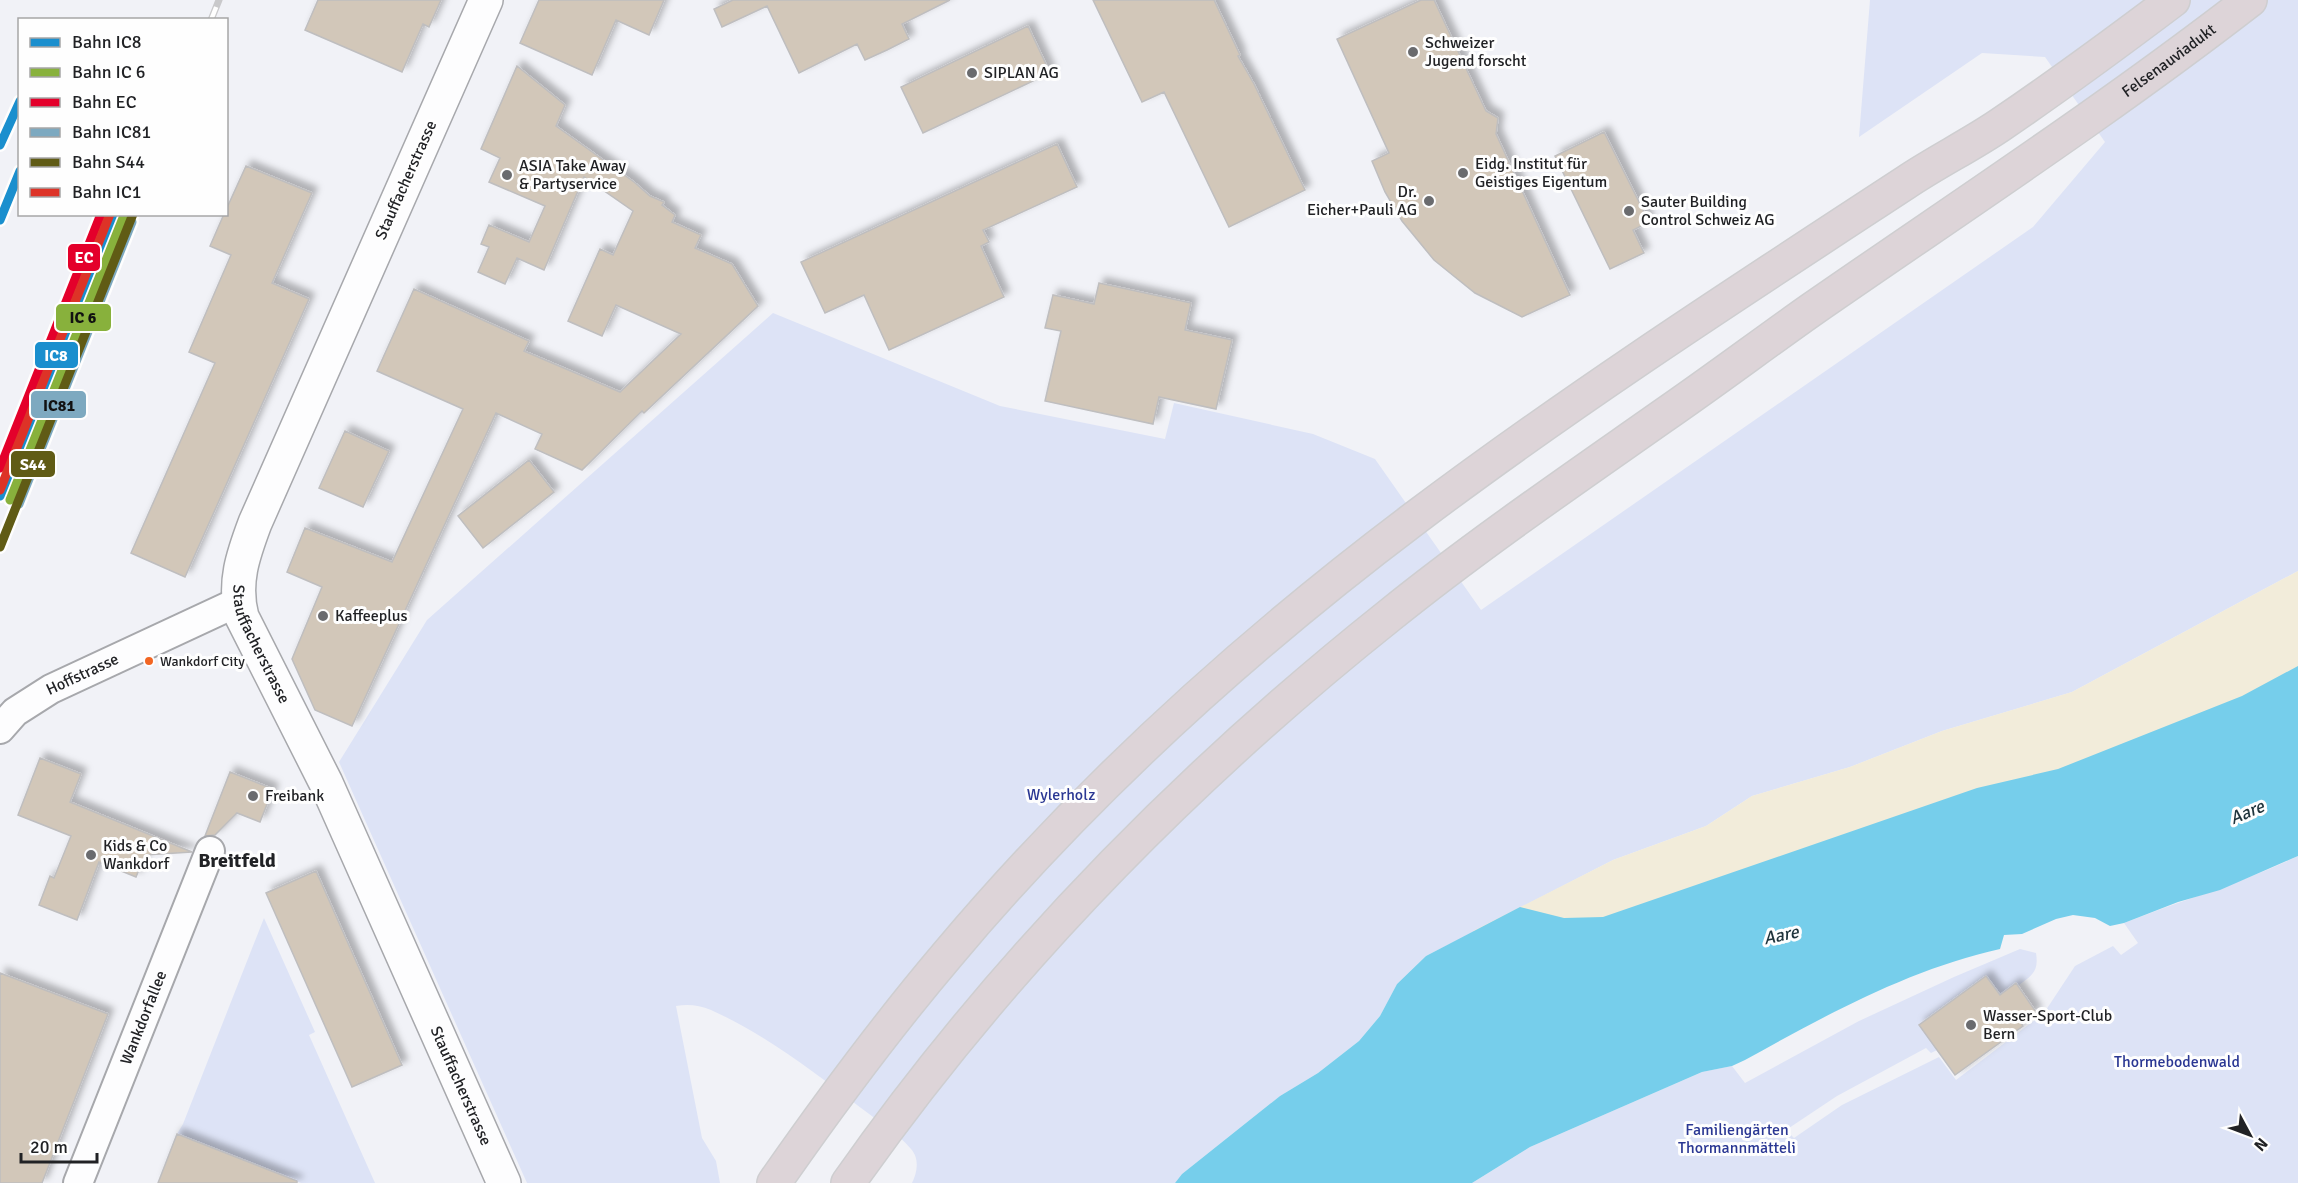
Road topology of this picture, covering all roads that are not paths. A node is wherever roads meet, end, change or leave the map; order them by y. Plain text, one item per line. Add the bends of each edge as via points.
1 (486, 0) edge
2 (2173, 0) edge
3 (2250, 0) edge
4 (238, 603) junction
5 (0, 729) edge
6 (210, 851) dead end
7 (78, 1183) edge
8 (504, 1183) edge
9 (774, 1183) edge
10 (848, 1183) edge

1 - 4 street, Stauffacherstrasse via 255,523 239,571
2 - 9 highway via 1995,128 1911,179 1636,362 1416,517 1250,651 1101,789 950,951 822,1114
3 - 10 highway, Felsenauviadukt via 2089,119 1809,312 1452,567 1290,697 1191,785 1062,918 946,1052
4 - 5 street, Hoffstrasse via 51,689 25,704
4 - 8 street, Stauffacherstrasse via 254,643 326,783
6 - 7 street, Wankdorfallee

